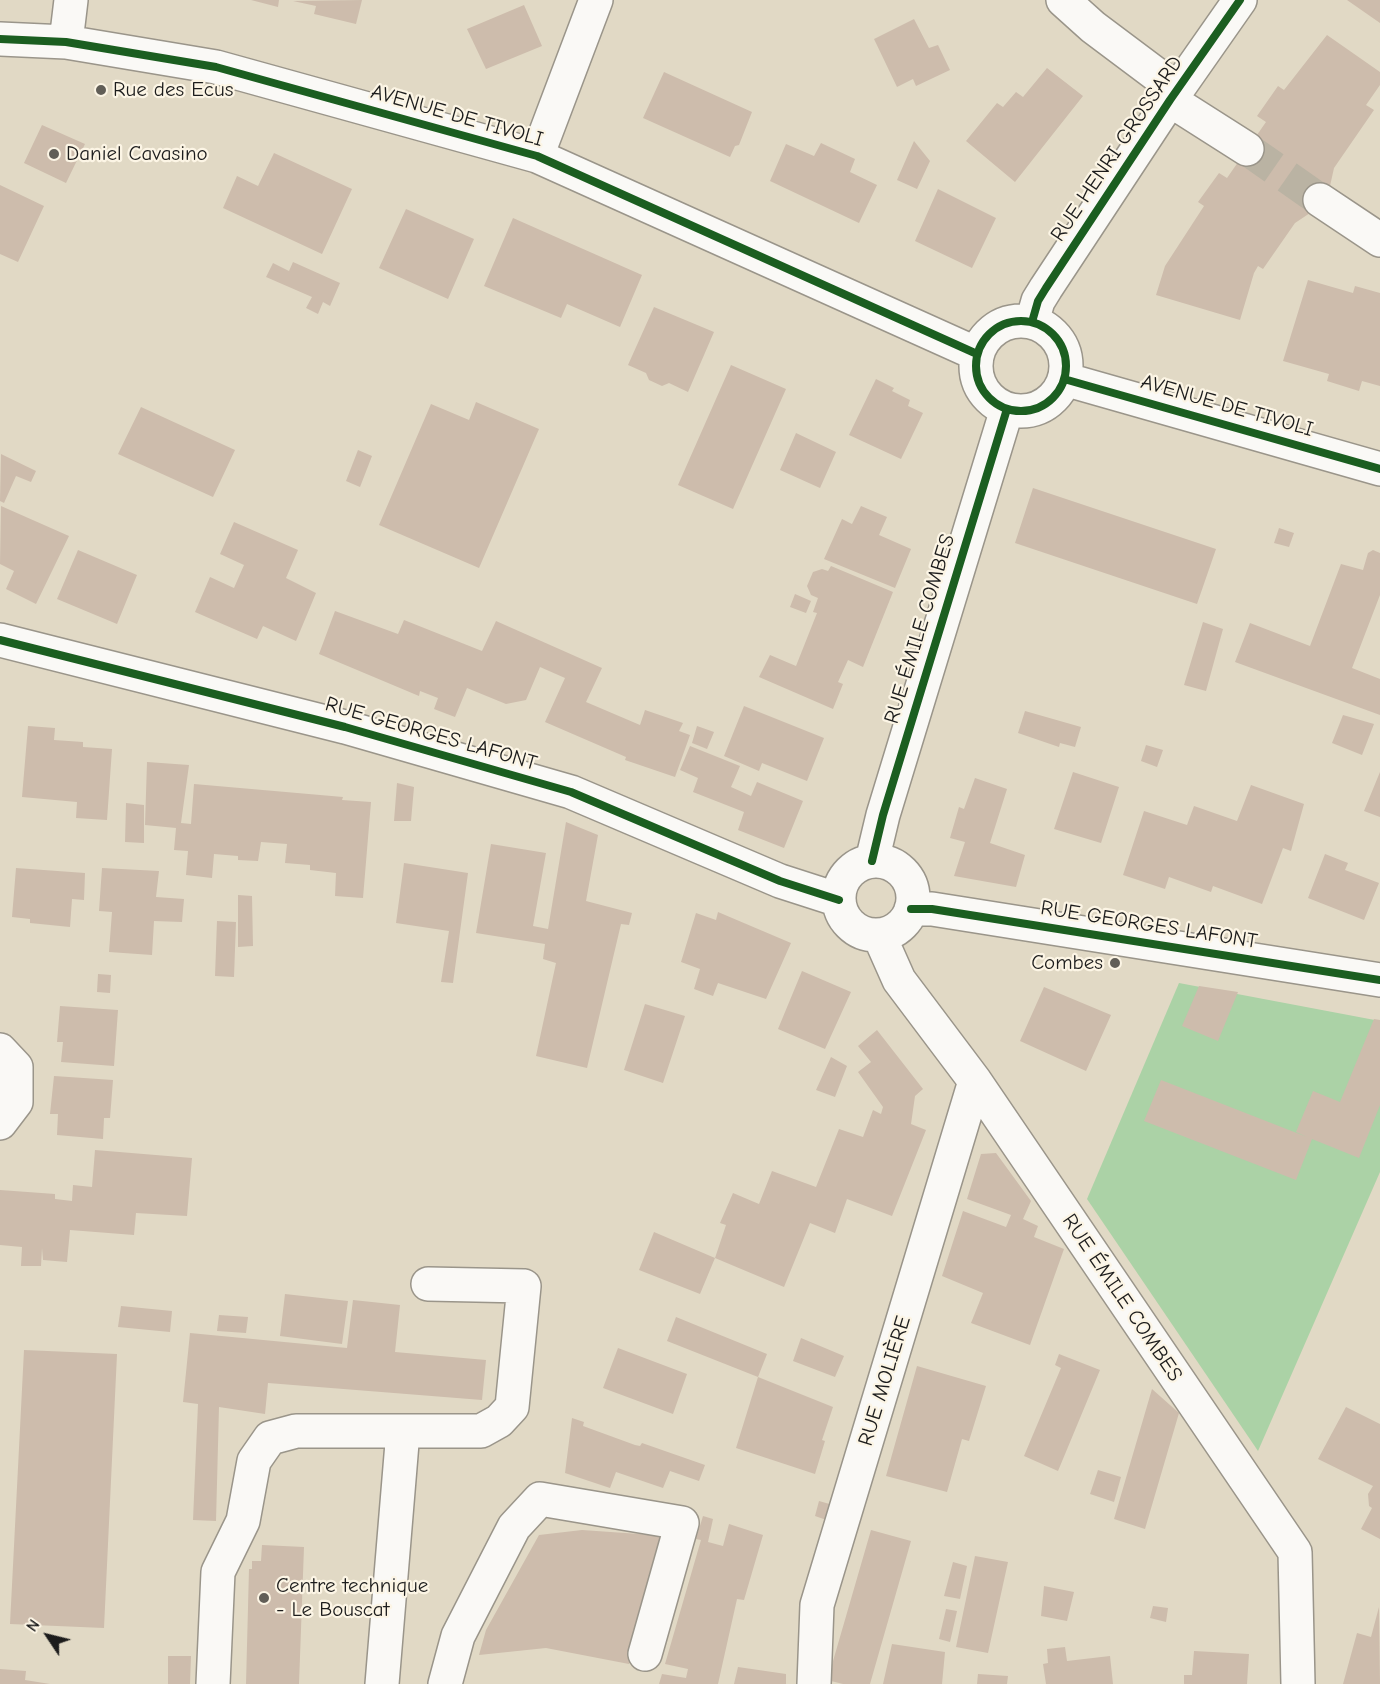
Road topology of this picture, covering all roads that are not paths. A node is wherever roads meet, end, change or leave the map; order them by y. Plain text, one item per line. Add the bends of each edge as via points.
1 (71, 0) edge
2 (596, 0) edge
3 (1063, 0) edge
4 (1240, 0) edge
5 (0, 39) edge
6 (66, 42) junction
7 (1174, 95) junction
8 (1247, 149) tunnel mouth
9 (537, 156) junction
10 (1320, 200) tunnel mouth
11 (1376, 229) edge
12 (1032, 322) junction
13 (977, 354) junction
14 (1064, 379) junction
15 (1007, 409) junction
16 (1380, 469) edge
17 (0, 640) edge
18 (872, 861) junction
19 (839, 900) junction
20 (911, 909) junction
21 (879, 935) junction
22 (1380, 980) edge
23 (0, 1050) edge
24 (975, 1082) junction
25 (0, 1123) edge
26 (428, 1284) dead end
27 (403, 1431) junction
28 (645, 1654) dead end
29 (213, 1684) edge
30 (382, 1684) edge
31 (445, 1684) edge
32 (814, 1684) edge
33 (1298, 1684) edge

1 - 6 street
2 - 9 street
3 - 7 street
4 - 7 street, RUE HENRI GROSSARD
5 - 6 street, AVENUE DE TIVOLI
6 - 9 street, AVENUE DE TIVOLI via 216,68
7 - 8 street
7 - 12 street, RUE HENRI GROSSARD via 1038,301
9 - 13 street, AVENUE DE TIVOLI
10 - 11 street
12 - 13 street via 1018,321 993,331
12 - 14 street via 1046,328 1060,344 1066,364
13 - 15 street via 975,367 984,393
14 - 15 street via 1048,402 1035,409
14 - 16 street, AVENUE DE TIVOLI
15 - 18 street, RUE ÉMILE COMBES
17 - 19 street, RUE GEORGES LAFONT via 345,727 571,792 780,881
18 - 19 street via 861,863 844,878
18 - 20 street via 884,861 905,874 913,897
19 - 21 street via 841,911 856,930
20 - 21 street via 899,927
20 - 22 street, RUE GEORGES LAFONT via 932,909
21 - 24 street, RUE ÉMILE COMBES via 899,980
23 - 25 street via 16,1067 16,1102
24 - 32 street, RUE MOLIÈRE via 817,1605
24 - 33 street, RUE ÉMILE COMBES via 1295,1552
26 - 27 street via 524,1286 512,1407 499,1421 481,1431
27 - 29 street via 296,1431 270,1438 254,1461 243,1521 218,1572
27 - 30 street
28 - 31 street via 682,1523 540,1499 514,1527 458,1636

